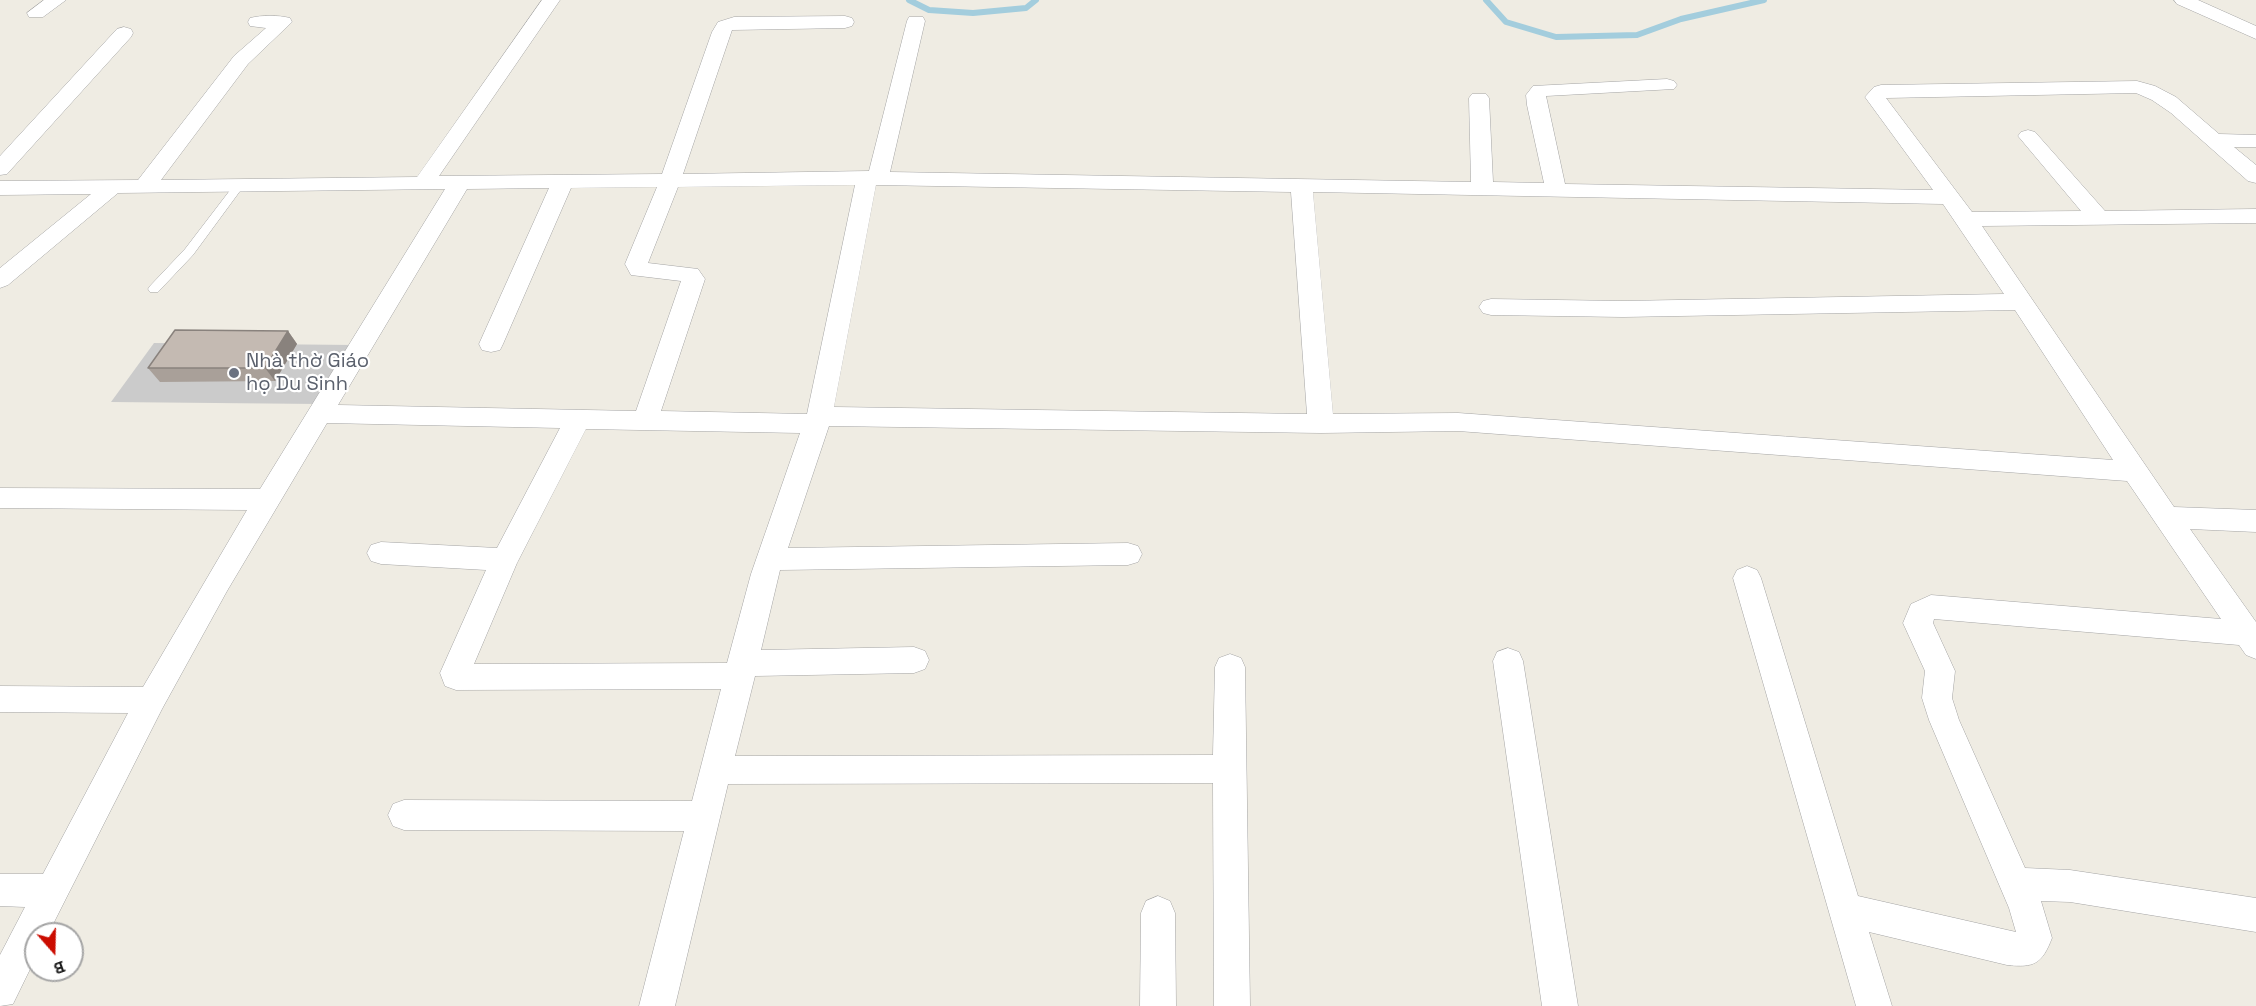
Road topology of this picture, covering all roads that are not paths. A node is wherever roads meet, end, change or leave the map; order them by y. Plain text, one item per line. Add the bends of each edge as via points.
1 (57, 0) edge
2 (551, 0) edge
3 (2184, 0) edge
4 (2247, 12) dead end
5 (36, 13) dead end
6 (916, 21) dead end
7 (2230, 21) junction
8 (257, 22) dead end
9 (845, 22) dead end
10 (124, 33) dead end
11 (2256, 33) edge
12 (1666, 85) dead end
13 (1479, 98) dead end
14 (2028, 136) dead end
15 (2214, 140) junction
16 (2256, 141) edge
17 (0, 169) edge
18 (2256, 176) edge
19 (872, 178) junction
20 (670, 181) junction
21 (563, 182) junction
22 (423, 184) junction
23 (459, 184) junction
24 (1301, 184) junction
25 (238, 187) junction
26 (0, 188) edge
27 (143, 188) junction
28 (1482, 188) junction
29 (110, 189) junction
30 (1556, 189) junction
31 (1950, 197) junction
32 (2256, 216) edge
33 (2099, 218) junction
34 (1966, 219) junction
35 (0, 280) edge
36 (154, 289) dead end
37 (2021, 302) junction
38 (1491, 307) dead end
39 (491, 344) dead end
40 (321, 414) junction
41 (818, 420) junction
42 (577, 421) junction
43 (645, 422) junction
44 (1321, 424) junction
45 (2134, 472) junction
46 (0, 498) edge
47 (268, 500) junction
48 (2166, 517) junction
49 (2256, 521) edge
50 (381, 553) dead end
51 (1128, 554) dead end
52 (771, 559) junction
53 (503, 563) junction
54 (1747, 578) dead end
55 (2247, 623) edge
56 (914, 660) dead end
57 (1508, 661) dead end
58 (1230, 667) dead end
59 (740, 670) junction
60 (0, 699) edge
61 (151, 700) junction
62 (1229, 769) junction
63 (715, 770) junction
64 (404, 815) dead end
65 (704, 816) junction
66 (2015, 884) junction
67 (0, 890) edge
68 (51, 891) junction
69 (1847, 910) junction
70 (1158, 913) dead end
71 (2256, 915) edge
72 (0, 991) edge
73 (657, 1006) edge
74 (1158, 1006) edge
75 (1232, 1006) edge
76 (1560, 1006) edge
77 (1874, 1006) edge

1 - 5 street
2 - 22 street
3 - 7 street
4 - 7 street
6 - 19 street
7 - 11 street
8 - 27 street via 283,22 241,60
9 - 20 street via 725,26
10 - 17 street
12 - 30 street via 1540,90 1537,105
13 - 28 street
14 - 33 street
15 - 16 street
15 - 18 street
15 - 31 street via 2163,96 2137,87 1876,94
19 - 20 street
19 - 24 street
19 - 41 street
20 - 21 street
20 - 43 street via 637,269 690,274 693,285
21 - 23 street
21 - 39 street
22 - 23 street
22 - 25 street
23 - 40 street
24 - 28 street
24 - 44 street
25 - 27 street
25 - 36 lane via 189,252
26 - 29 street
27 - 29 street
28 - 30 street
29 - 35 street
30 - 31 street
31 - 34 street
32 - 33 street
33 - 34 street
34 - 37 street
37 - 38 street via 1684,310
37 - 45 street
40 - 42 street
40 - 47 street
41 - 43 street
41 - 44 street
41 - 52 street
42 - 43 street
42 - 53 street
44 - 45 street via 1458,422
45 - 48 street
46 - 47 street
47 - 61 street
48 - 49 street
48 - 55 street
50 - 53 street via 498,558
51 - 52 street
52 - 59 street
53 - 59 street via 456,677
54 - 69 street
55 - 66 street via 1931,607 1921,612 1918,624 1940,671 1937,698 1944,720
56 - 59 street
57 - 76 street
58 - 62 street
59 - 63 street
60 - 61 street
61 - 68 street
62 - 63 street
62 - 75 street
63 - 65 street
64 - 65 street
65 - 73 street
66 - 69 street via 2035,938 2026,950
66 - 71 street via 2070,886
67 - 68 street
68 - 72 street
69 - 77 street
70 - 74 street

